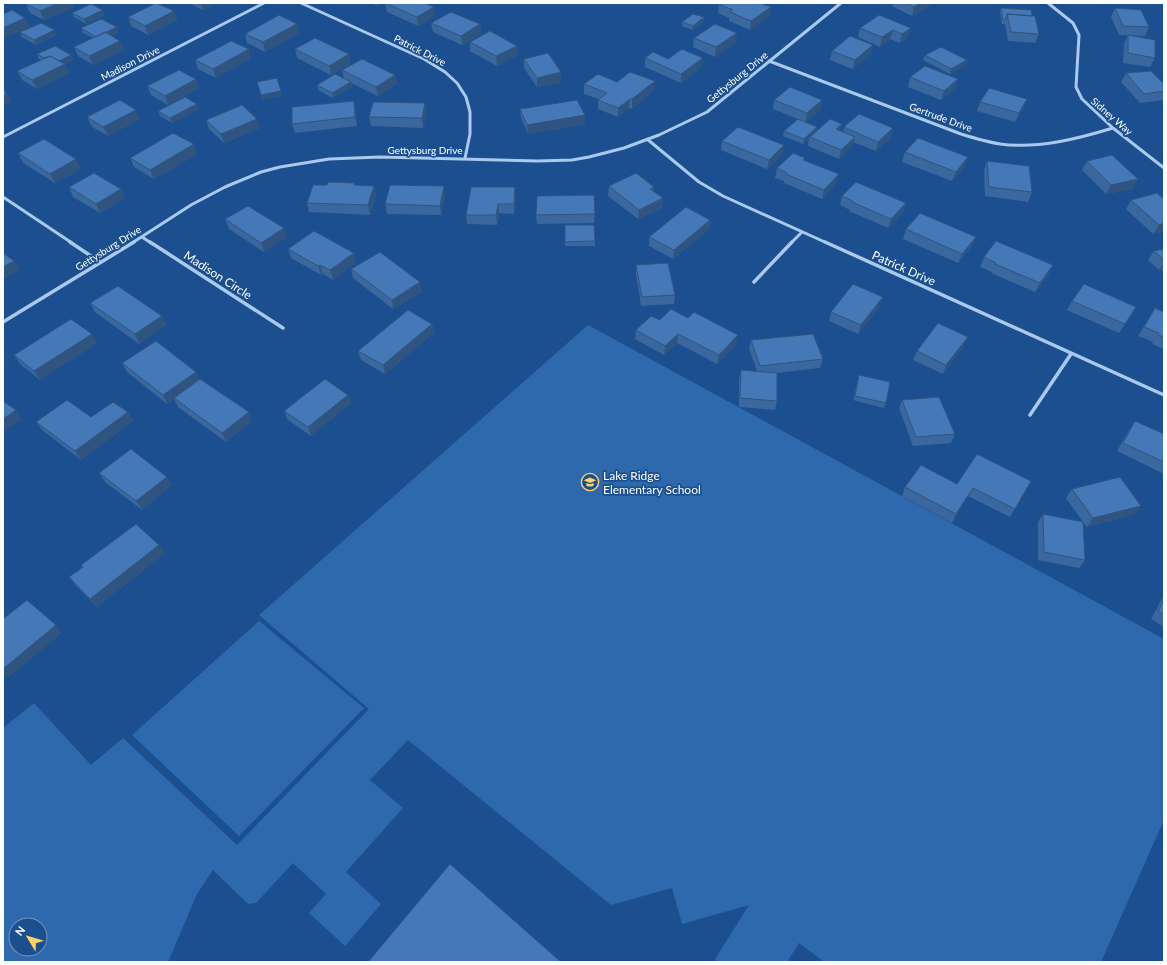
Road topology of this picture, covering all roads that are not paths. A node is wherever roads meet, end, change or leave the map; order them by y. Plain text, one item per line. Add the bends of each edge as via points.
1 (264, 3) edge
2 (301, 3) edge
3 (841, 3) edge
4 (1048, 3) edge
5 (769, 61) junction
6 (1113, 128) junction
7 (3, 137) edge
8 (647, 139) junction
9 (465, 158) junction
10 (1164, 168) edge
11 (3, 197) edge
12 (802, 232) junction
13 (142, 237) junction
14 (100, 262) junction
15 (754, 282) dead end
16 (3, 322) edge
17 (284, 328) dead end
18 (1071, 354) junction
19 (1164, 396) edge
20 (1030, 415) dead end

1 - 7 street, Madison Drive
2 - 9 street, Patrick Drive via 424,59 457,83 466,97 470,112 470,134
3 - 5 street, Gettysburg Drive
4 - 6 street, Sidney Way via 1073,23 1079,35 1076,87 1082,99
5 - 6 street, Gertrude Drive via 954,132 986,141 1012,146 1046,144
5 - 8 street, Gettysburg Drive via 707,112
6 - 10 street, Sidney Way
8 - 9 street, Gettysburg Drive via 602,154 573,160
8 - 12 street, Patrick Drive via 699,182 722,196
9 - 13 street, Gettysburg Drive via 358,157 321,159 279,167 238,180
11 - 14 street
12 - 15 street
12 - 18 street, Patrick Drive
13 - 14 street, Gettysburg Drive
13 - 17 street, Madison Circle
14 - 16 street, Gettysburg Drive
18 - 19 street, Patrick Drive
18 - 20 street

